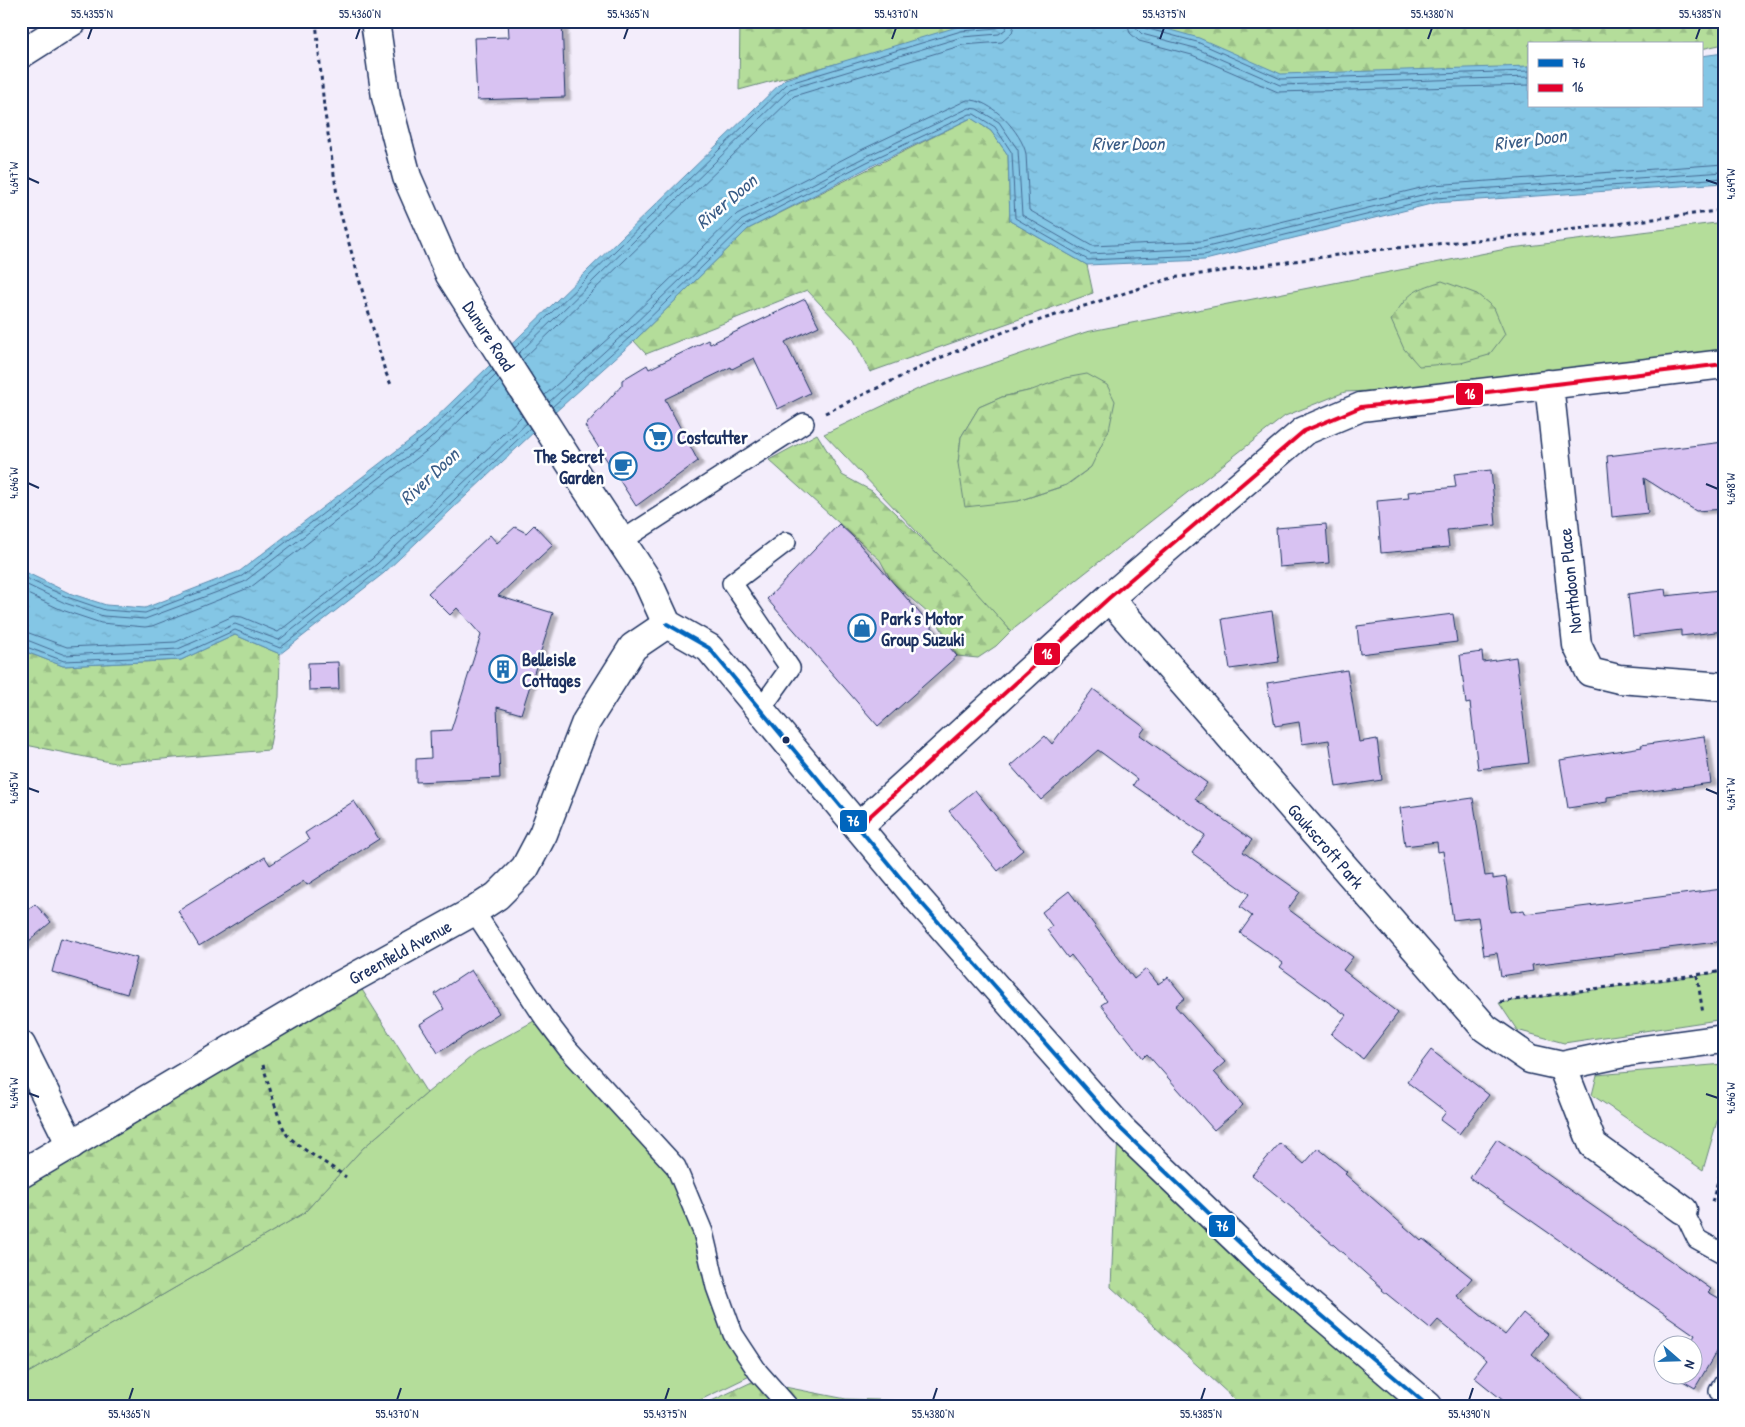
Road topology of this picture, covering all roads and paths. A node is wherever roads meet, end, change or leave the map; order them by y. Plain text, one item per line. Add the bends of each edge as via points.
1 (73, 21) edge
2 (316, 21) edge
3 (375, 21) edge
4 (21, 54) edge
5 (1724, 210) edge
6 (1724, 364) edge
7 (1549, 384) junction
8 (392, 387) dead end
9 (804, 423) joint
10 (623, 540) junction
11 (786, 542) dead end
12 (1110, 598) junction
13 (667, 624) junction
14 (1724, 687) edge
15 (760, 710) junction
16 (858, 827) junction
17 (474, 910) junction
18 (1724, 971) edge
19 (1697, 975) junction
20 (1467, 1008) junction
21 (258, 1033) junction
22 (1716, 1040) edge
23 (21, 1045) edge
24 (1562, 1066) junction
25 (71, 1145) junction
26 (21, 1174) edge
27 (346, 1176) dead end
28 (1683, 1210) joint
29 (1724, 1254) edge
30 (788, 1406) edge
31 (1428, 1406) edge

1 - 4 street
2 - 8 path via 324,107 339,208
3 - 10 street, Dunure Road via 386,97 407,177 450,276
5 - 9 path via 1366,251 1172,278 1009,330 942,356
6 - 7 street
7 - 12 street via 1361,407 1304,431
7 - 14 street, Northdoon Place via 1577,645 1590,672 1619,679
9 - 10 lane
10 - 13 street, Dunure Road via 648,580
11 - 15 lane via 732,583 790,668
12 - 16 street
12 - 20 street, Goukscroft Park
13 - 15 street via 709,648
13 - 17 street, Greenfield Avenue via 634,648 586,722 543,834 525,868 497,896
15 - 16 street
16 - 31 street via 1122,1129 1264,1266
17 - 21 street, Greenfield Avenue
17 - 30 lane via 568,1049 676,1167 703,1232 716,1287 733,1334 758,1372
18 - 19 path
19 - 20 path
19 - 22 path
20 - 24 street, Goukscroft Park via 1485,1028 1530,1059
21 - 25 street, Greenfield Avenue
21 - 27 path via 264,1042 259,1054 286,1134
22 - 24 street, Goukscroft Park via 1628,1052
23 - 25 street
24 - 28 street via 1593,1145
25 - 26 street, Greenfield Avenue
28 - 29 lane via 1697,1239

